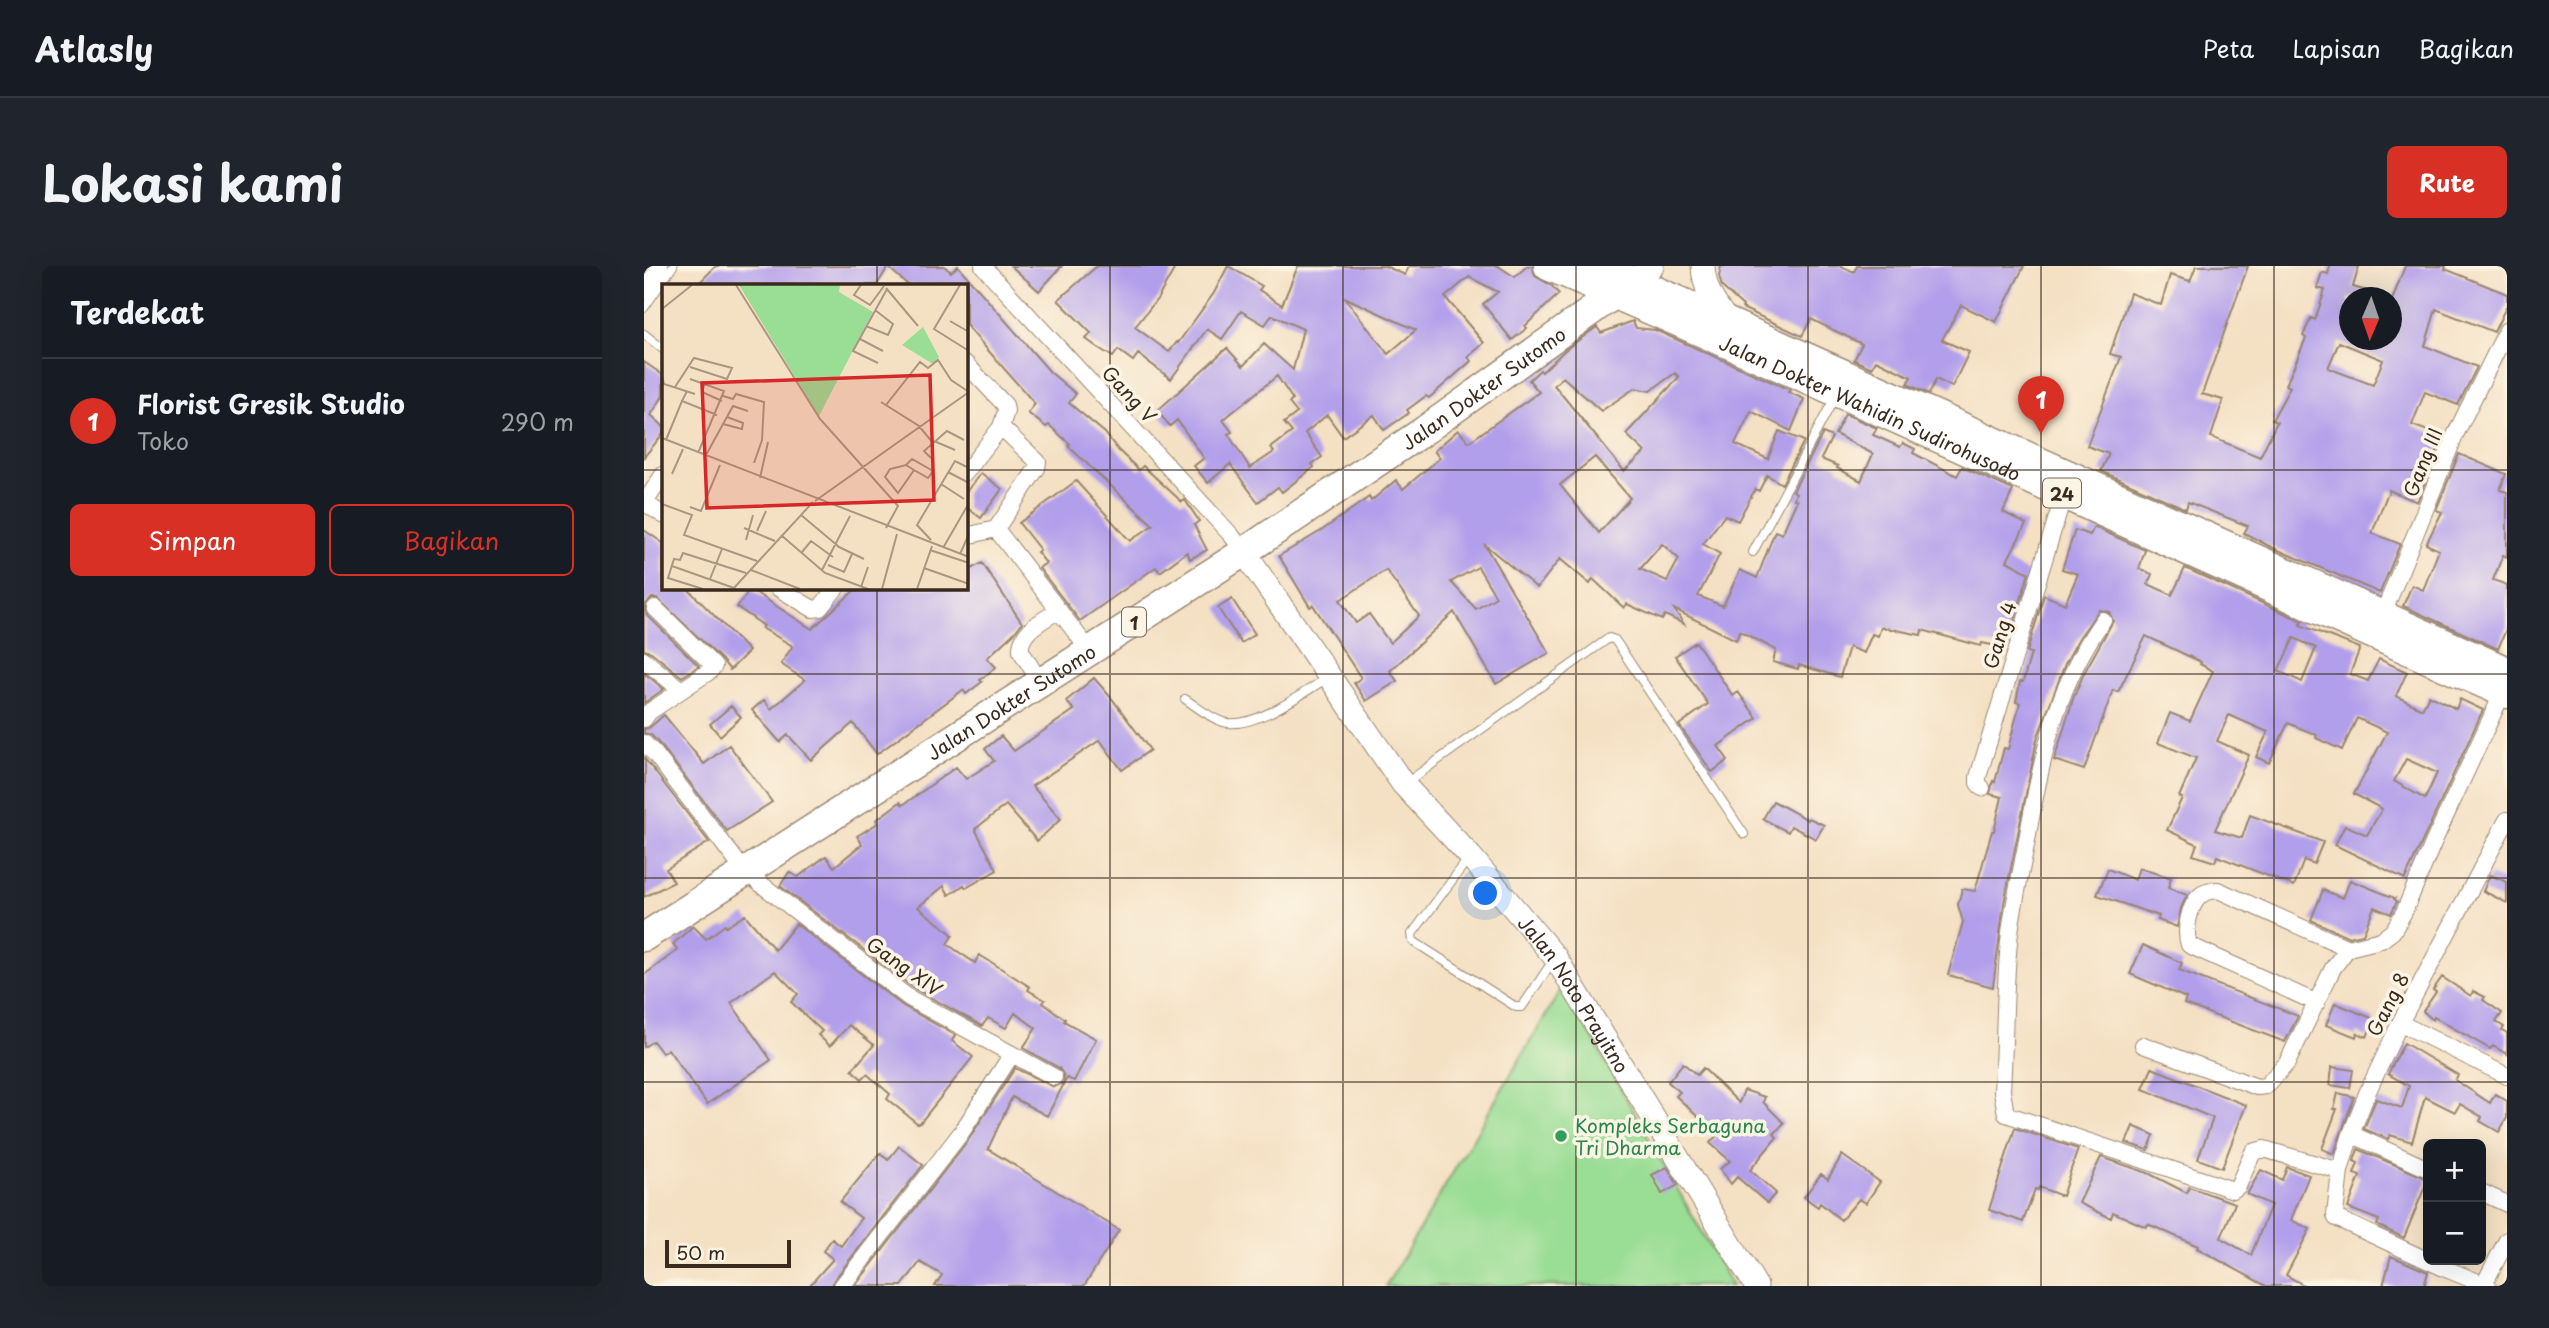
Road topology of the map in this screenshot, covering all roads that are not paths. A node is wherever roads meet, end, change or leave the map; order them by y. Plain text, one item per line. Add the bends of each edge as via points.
1 (660, 266) edge
2 (673, 266) edge
3 (983, 266) edge
4 (1548, 266) edge
5 (1598, 266) edge
6 (1703, 266) edge
7 (1633, 281) edge
8 (644, 292) edge
9 (644, 308) edge
10 (1728, 322) junction
11 (2507, 330) edge
12 (644, 334) edge
13 (662, 348) edge
14 (968, 366) edge
15 (1837, 393) junction
16 (1001, 427) junction
17 (968, 469) edge
18 (662, 477) edge
19 (2064, 494) junction
20 (662, 514) edge
21 (996, 529) junction
22 (968, 536) edge
23 (1244, 552) junction
24 (1754, 552) dead end
25 (781, 590) edge
26 (834, 590) edge
27 (655, 608) dead end
28 (1059, 610) junction
29 (2383, 614) junction
30 (2104, 620) dead end
31 (1090, 651) junction
32 (644, 660) edge
33 (1330, 677) junction
34 (1040, 682) junction
35 (2506, 685) edge
36 (680, 689) junction
37 (1185, 699) dead end
38 (644, 719) edge
39 (644, 743) edge
40 (1404, 784) junction
41 (1982, 788) dead end
42 (2507, 820) edge
43 (1744, 834) dead end
44 (1470, 856) junction
45 (744, 871) junction
46 (644, 937) edge
47 (2348, 948) junction
48 (1555, 957) junction
49 (2317, 1003) junction
50 (2400, 1023) junction
51 (2143, 1045) dead end
52 (1012, 1054) junction
53 (2507, 1076) edge
54 (1054, 1077) dead end
55 (2351, 1134) junction
56 (2423, 1167) edge
57 (2340, 1171) junction
58 (2486, 1194) edge
59 (2507, 1204) edge
60 (2507, 1240) edge
61 (2486, 1285) edge
62 (842, 1286) edge
63 (1756, 1286) edge

1 - 8 street
2 - 9 lane
3 - 23 street, Gang V
4 - 7 highway
5 - 7 highway
6 - 10 street via 1711,300
7 - 10 highway, Jalan Dokter Wahidin Sudirohusodo / 24
7 - 15 highway, Jalan Dokter Wahidin Sudirohusodo / 24
7 - 23 highway, Jalan Dokter Sutomo / 1
10 - 29 highway, Jalan Dokter Wahidin Sudirohusodo / 24
11 - 29 street, Gang III via 2456,433
12 - 13 lane
14 - 16 street via 1005,405
15 - 19 highway, Jalan Dokter Wahidin Sudirohusodo / 24
15 - 24 lane
16 - 17 street
16 - 21 street via 1038,465
18 - 20 street via 646,501
19 - 35 highway, Jalan Dokter Wahidin Sudirohusodo / 24 via 2348,624
19 - 41 street, Gang 4 via 1978,777
21 - 22 street
21 - 28 street
23 - 31 highway, Jalan Dokter Sutomo / 1
23 - 33 street, Jalan Noto Prayitno
25 - 26 street via 813,609 820,608
27 - 36 street via 714,666
28 - 31 street
28 - 34 street via 1028,632 1020,646
29 - 35 highway, Jalan Dokter Wahidin Sudirohusodo / 24
30 - 57 street via 2073,667 2050,729 2037,788 2010,933 2002,1091 2006,1114 2233,1190 2258,1149
31 - 34 highway, Jalan Dokter Sutomo / 1
32 - 36 street
33 - 37 lane via 1265,715 1240,723 1221,721
33 - 40 street, Jalan Noto Prayitno
34 - 45 highway, Jalan Dokter Sutomo / 1
35 - 47 street via 2393,931 2382,940
36 - 38 street
39 - 45 street, Gang XIV
40 - 43 lane via 1609,638 1615,640
40 - 44 street, Jalan Noto Prayitno
42 - 50 street, Gang 8
44 - 48 street, Jalan Noto Prayitno
44 - 48 lane via 1412,934 1413,941 1516,1007 1522,1007
45 - 46 highway, Jalan Dokter Sutomo / 1
45 - 52 street, Gang XIV via 909,998
47 - 49 street
47 - 49 street via 2218,890 2203,892 2195,901 2187,927 2189,944
48 - 63 street, Jalan Noto Prayitno
49 - 51 street via 2287,1063 2266,1086 2257,1087
50 - 53 street
50 - 55 street, Gang 8
52 - 54 street, Gang XIV
52 - 62 street via 961,1133
55 - 56 street
55 - 57 street, Gang 8
57 - 61 street, Gang 8 via 2336,1218
58 - 59 street
60 - 61 street

